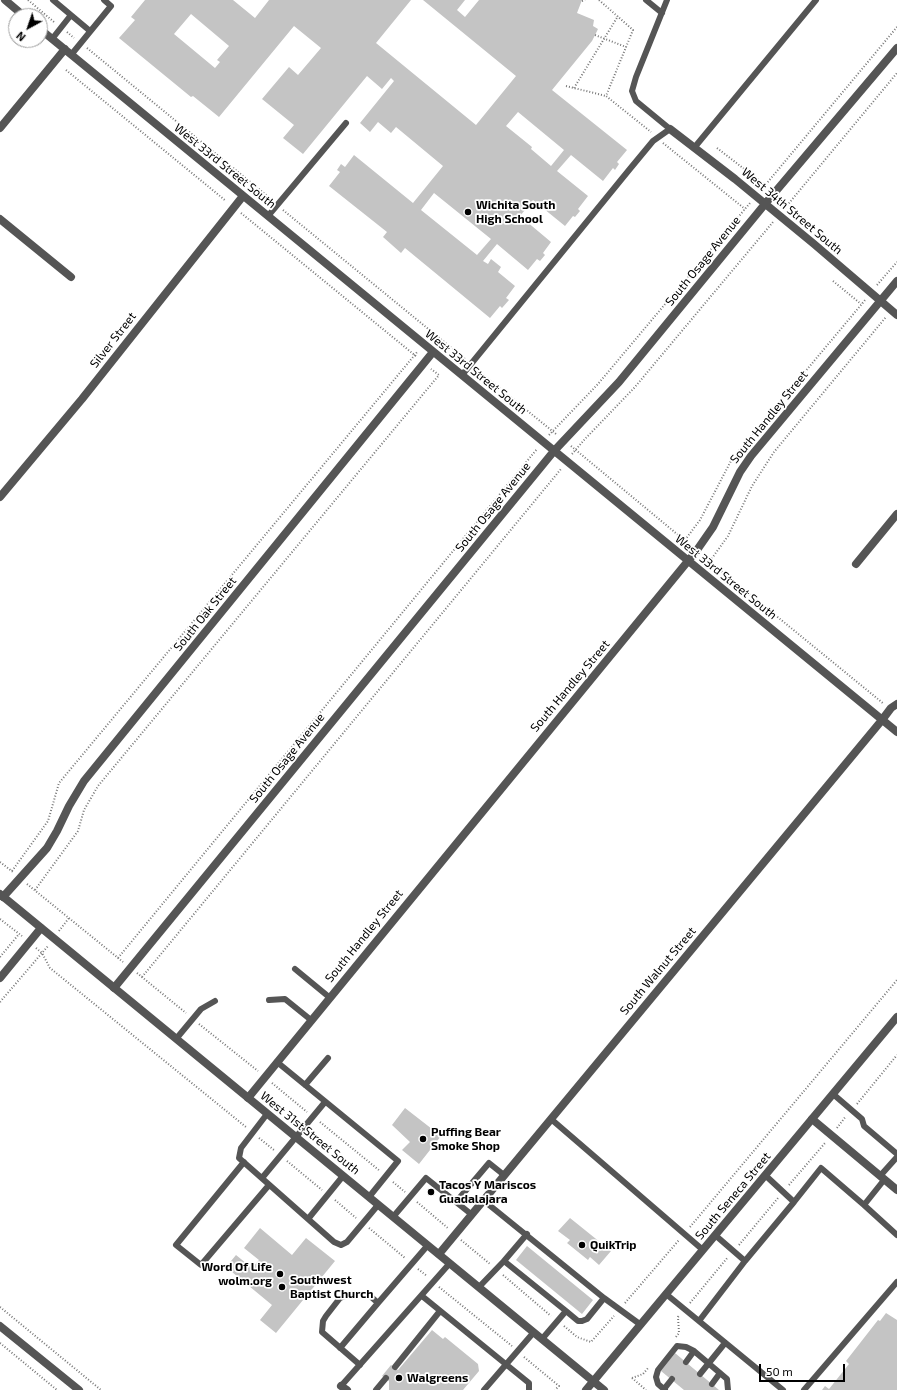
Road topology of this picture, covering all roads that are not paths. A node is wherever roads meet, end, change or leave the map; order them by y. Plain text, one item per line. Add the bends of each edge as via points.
1 (5, 0) edge
2 (53, 0) edge
3 (104, 0) edge
4 (115, 0) edge
5 (646, 0) edge
6 (667, 0) edge
7 (816, 0) edge
8 (111, 6) junction
9 (14, 8) edge
10 (662, 13) junction
11 (71, 15) junction
12 (90, 31) junction
13 (48, 36) edge
14 (52, 39) junction
15 (897, 48) edge
16 (68, 52) junction
17 (346, 123) dead end
18 (0, 128) edge
19 (670, 129) junction
20 (694, 148) junction
21 (243, 196) junction
22 (765, 204) junction
23 (268, 216) junction
24 (0, 219) edge
25 (71, 277) dead end
26 (897, 281) edge
27 (880, 301) junction
28 (894, 313) edge
29 (433, 352) junction
30 (462, 375) junction
31 (554, 451) junction
32 (0, 497) edge
33 (897, 514) edge
34 (688, 561) junction
35 (856, 564) dead end
36 (894, 707) edge
37 (882, 720) junction
38 (897, 732) edge
39 (2, 895) edge
40 (41, 928) junction
41 (295, 969) dead end
42 (0, 978) edge
43 (114, 988) junction
44 (329, 997) junction
45 (269, 1000) dead end
46 (215, 1002) dead end
47 (897, 1018) edge
48 (311, 1020) junction
49 (176, 1039) junction
50 (328, 1058) dead end
51 (277, 1062) junction
52 (305, 1085) junction
53 (833, 1094) junction
54 (248, 1098) junction
55 (325, 1102) junction
56 (267, 1114) junction
57 (551, 1119) junction
58 (812, 1119) junction
59 (296, 1137) junction
60 (897, 1154) edge
61 (897, 1157) edge
62 (244, 1162) junction
63 (504, 1175) junction
64 (765, 1175) junction
65 (343, 1176) junction
66 (262, 1178) junction
67 (882, 1178) junction
68 (269, 1185) junction
69 (897, 1190) edge
70 (369, 1197) junction
71 (483, 1200) junction
72 (456, 1202) junction
73 (794, 1202) junction
74 (378, 1204) junction
75 (864, 1205) junction
76 (471, 1214) junction
77 (393, 1217) junction
78 (308, 1219) junction
79 (527, 1234) junction
80 (715, 1235) junction
81 (897, 1235) edge
82 (428, 1245) junction
83 (703, 1250) junction
84 (439, 1254) junction
85 (504, 1261) junction
86 (745, 1261) junction
87 (450, 1263) junction
88 (897, 1282) edge
89 (479, 1287) junction
90 (666, 1294) junction
91 (349, 1295) dead end
92 (368, 1295) dead end
93 (422, 1296) junction
94 (604, 1298) junction
95 (378, 1303) junction
96 (440, 1311) junction
97 (566, 1311) junction
98 (699, 1321) junction
99 (641, 1325) junction
100 (0, 1326) edge
101 (534, 1332) junction
102 (542, 1339) junction
103 (725, 1342) junction
104 (340, 1348) junction
105 (694, 1351) junction
106 (686, 1362) dead end
107 (708, 1363) junction
108 (506, 1364) junction
109 (360, 1365) junction
110 (395, 1368) dead end
111 (720, 1373) junction
112 (700, 1374) dead end
113 (386, 1378) dead end
114 (672, 1380) dead end
115 (594, 1381) junction
116 (712, 1384) dead end
117 (344, 1388) edge
118 (79, 1390) edge
119 (376, 1390) edge
120 (484, 1390) edge
121 (529, 1390) edge
122 (586, 1390) edge
123 (604, 1390) edge
124 (664, 1390) edge
125 (728, 1390) edge
126 (783, 1390) edge
127 (804, 1390) edge

1 - 9 street
2 - 11 lane
3 - 8 lane
4 - 8 lane
5 - 10 lane
6 - 10 lane
7 - 20 lane
8 - 12 lane
10 - 19 lane via 632,91 636,100
11 - 12 lane
11 - 14 lane
12 - 16 lane
13 - 14 street, West 33rd Street South
14 - 16 street, West 33rd Street South
15 - 22 street, South Osage Avenue
16 - 18 street
16 - 21 street, West 33rd Street South
17 - 23 lane
19 - 20 street, West 34th Street South
19 - 30 lane via 654,141 629,170
20 - 22 street, West 34th Street South
21 - 23 street, West 33rd Street South
21 - 32 street, Silver Street via 82,399
22 - 27 street, West 34th Street South
22 - 31 street, South Osage Avenue via 619,382
23 - 29 street, West 33rd Street South
24 - 25 street
26 - 27 street, South Handley Street
27 - 28 street, West 34th Street South
27 - 34 street, South Handley Street via 751,456 713,526
29 - 30 street, West 33rd Street South
29 - 39 street, South Oak Street via 84,781 42,854
30 - 31 street, West 33rd Street South
31 - 34 street, West 33rd Street South
31 - 43 street, South Osage Avenue
33 - 35 street
34 - 37 street, West 33rd Street South
34 - 44 street, South Handley Street
36 - 37 street, South Walnut Street
37 - 38 street, West 33rd Street South
37 - 57 street, South Walnut Street
39 - 40 street, West 31st Street South
40 - 42 street
40 - 43 street, West 31st Street South
41 - 44 lane
43 - 49 street, West 31st Street South
44 - 48 street, South Handley Street
45 - 48 lane via 285,998
46 - 49 lane via 201,1009
47 - 53 street, South Seneca Street
48 - 51 street, South Handley Street
49 - 54 street, West 31st Street South
50 - 52 lane
51 - 52 lane
51 - 54 street, South Handley Street
52 - 55 lane
53 - 58 street, South Seneca Street
53 - 60 lane via 862,1119 864,1126
54 - 56 street, West 31st Street South
55 - 59 lane
55 - 70 lane via 398,1161
56 - 59 street, West 31st Street South
56 - 62 lane via 241,1148 239,1158
57 - 63 street, South Walnut Street
57 - 83 lane
58 - 64 street, South Seneca Street
58 - 67 street
59 - 65 street, West 31st Street South
59 - 66 lane
61 - 67 lane
62 - 66 lane
62 - 68 lane via 176,1245 201,1265
63 - 71 street, South Walnut Street
63 - 72 lane via 489,1163
64 - 73 lane
64 - 80 street, South Seneca Street
65 - 70 street, West 31st Street South
65 - 78 lane
66 - 68 lane
67 - 69 street
67 - 75 lane
68 - 78 lane
70 - 74 street, West 31st Street South
71 - 76 street, South Walnut Street
71 - 79 lane
72 - 76 lane
72 - 77 lane via 426,1178
73 - 75 lane via 821,1168
73 - 86 lane
74 - 77 street, West 31st Street South
74 - 78 lane via 348,1242 342,1245 334,1242
75 - 81 lane
76 - 84 street, South Walnut Street
77 - 82 street, West 31st Street South
79 - 85 lane
79 - 94 lane
80 - 83 street, South Seneca Street
80 - 86 lane
82 - 84 street, West 31st Street South
82 - 95 lane
83 - 90 street, South Seneca Street
84 - 87 street, West 31st Street South
85 - 89 lane
85 - 97 lane
86 - 98 lane
87 - 89 street, West 31st Street South
87 - 93 lane
88 - 127 lane
89 - 101 street, West 31st Street South
90 - 98 lane
90 - 99 street, South Seneca Street
91 - 104 lane via 340,1298 323,1321 322,1332
92 - 95 lane
93 - 96 lane
93 - 109 lane
94 - 97 lane via 587,1319 582,1321 578,1321
94 - 99 lane
95 - 104 lane
96 - 108 lane
96 - 110 lane
97 - 102 lane
98 - 103 lane
99 - 115 street, South Seneca Street
100 - 118 street
101 - 102 street, West 31st Street South
101 - 108 lane
102 - 115 street, West 31st Street South
103 - 107 lane
103 - 126 lane
104 - 109 lane
105 - 106 lane
105 - 107 lane
105 - 124 lane via 677,1346 658,1370 658,1384
107 - 111 lane
107 - 112 lane
108 - 120 lane
108 - 121 lane via 528,1384
109 - 117 lane
111 - 116 lane
111 - 125 lane via 727,1379
113 - 119 lane
114 - 124 lane
115 - 122 street, South Seneca Street
115 - 123 street, West 31st Street South

